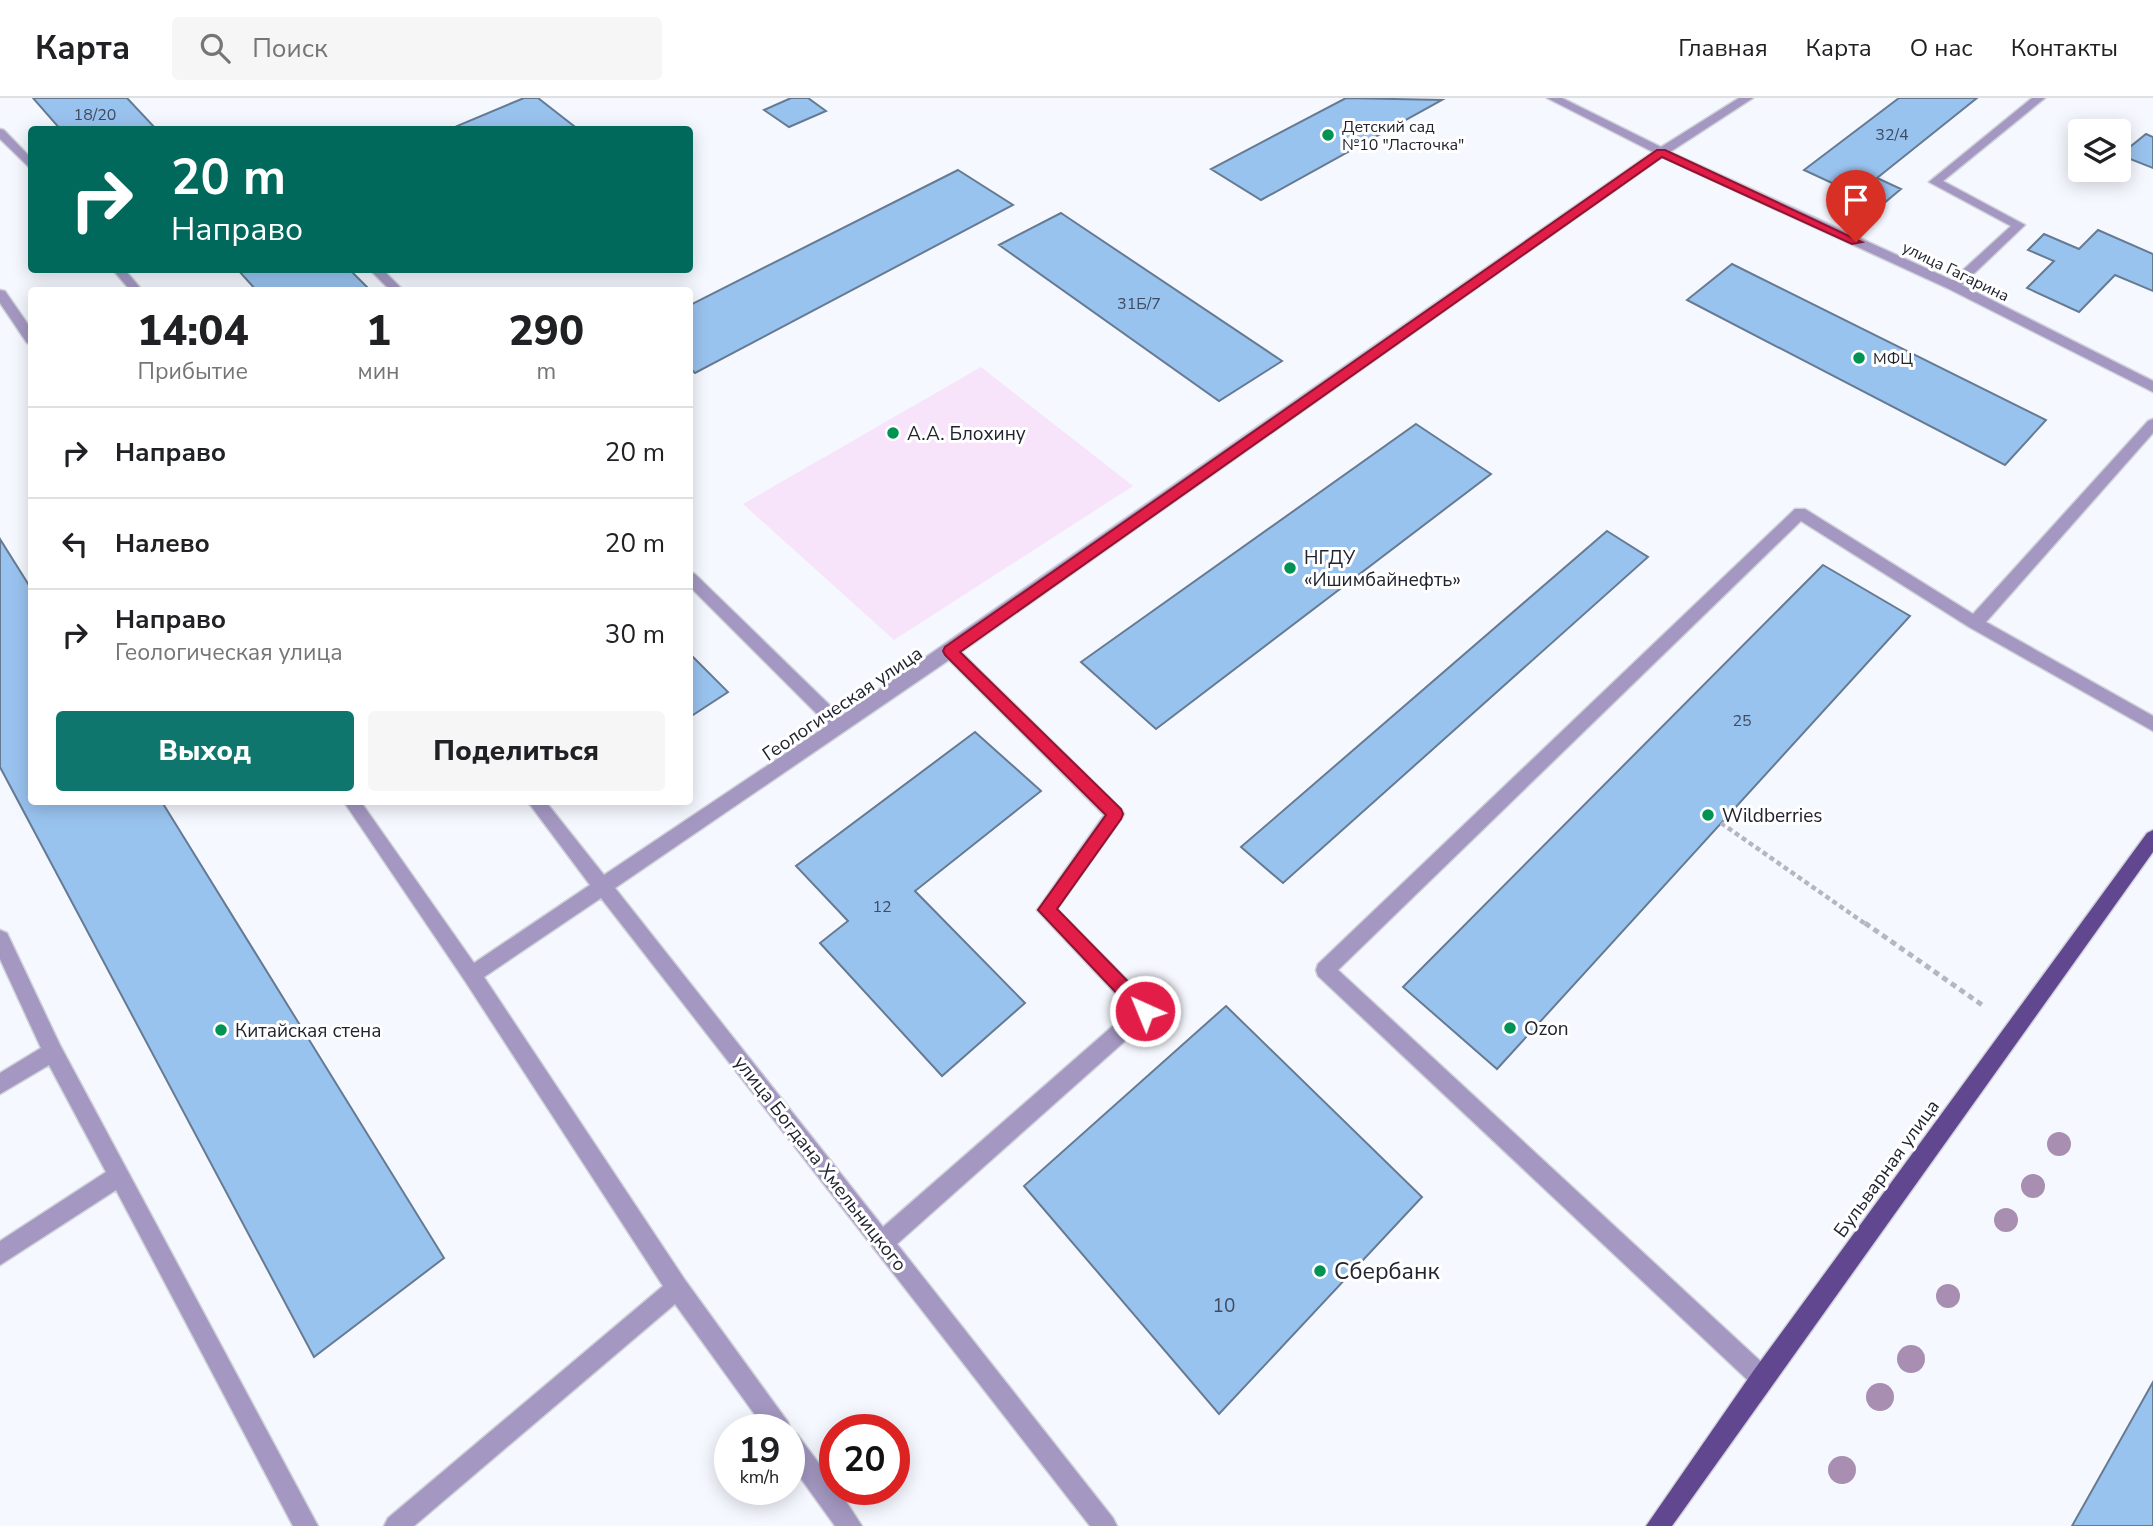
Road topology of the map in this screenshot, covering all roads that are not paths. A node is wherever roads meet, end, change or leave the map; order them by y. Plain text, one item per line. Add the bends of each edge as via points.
1 (1553, 98) edge
2 (1747, 98) edge
3 (2039, 98) edge
4 (0, 132) edge
5 (1661, 152) junction
6 (28, 163) edge
7 (122, 273) edge
8 (379, 273) edge
9 (1954, 286) junction
10 (133, 287) edge
11 (394, 287) edge
12 (0, 294) edge
13 (28, 334) edge
14 (2153, 387) edge
15 (2153, 424) edge
16 (693, 581) edge
17 (1975, 623) junction
18 (950, 651) junction
19 (2153, 724) edge
20 (841, 727) junction
21 (354, 805) edge
22 (538, 805) edge
23 (2153, 838) edge
24 (604, 888) junction
25 (0, 939) edge
26 (472, 975) junction
27 (53, 1052) junction
28 (0, 1084) edge
29 (119, 1175) junction
30 (884, 1242) junction
31 (0, 1254) edge
32 (677, 1288) junction
33 (1762, 1378) junction
34 (768, 1414) edge
35 (805, 1464) edge
36 (306, 1526) edge
37 (396, 1526) edge
38 (850, 1526) edge
39 (1105, 1526) edge
40 (1658, 1526) edge

1 - 5 street, улица Гагарина
2 - 5 street, Геологическая улица
3 - 9 street via 1935,182 2019,225
4 - 6 street
5 - 9 street, улица Гагарина
5 - 18 street, Геологическая улица
7 - 10 street
8 - 11 street
9 - 14 street, улица Гагарина
12 - 13 street
15 - 17 street
16 - 20 street
17 - 19 street
17 - 33 street via 1800,513 1325,970
18 - 20 street, Геологическая улица
18 - 30 street via 1115,814 1046,910 1145,1011
20 - 24 street, Геологическая улица
21 - 26 street
22 - 24 street, улица Богдана Хмельницкого
23 - 33 main road, Бульварная улица
24 - 26 street, Геологическая улица
24 - 30 street, улица Богдана Хмельницкого
25 - 27 street
26 - 32 street
27 - 28 street
27 - 29 street
29 - 31 street
29 - 36 street
30 - 39 street, улица Богдана Хмельницкого
32 - 34 street
32 - 37 street
33 - 40 main road, Бульварная улица
35 - 38 street

